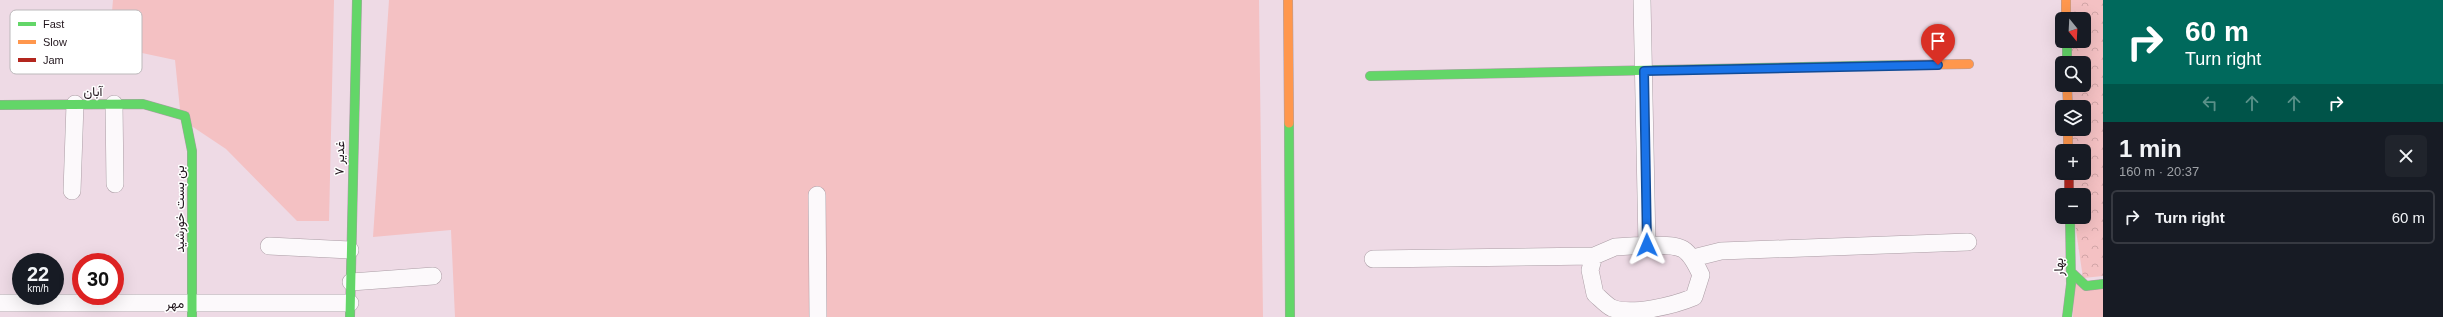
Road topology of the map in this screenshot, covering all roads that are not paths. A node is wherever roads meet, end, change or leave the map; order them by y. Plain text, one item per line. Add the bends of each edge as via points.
1 (357, 0) edge
2 (1288, 0) edge
3 (1642, 0) edge
4 (2066, 0) edge
5 (2066, 12) edge
6 (1969, 64) dead end
7 (1644, 71) junction
8 (1370, 76) dead end
9 (75, 104) junction
10 (114, 104) junction
11 (0, 105) edge
12 (185, 116) joint
13 (115, 184) dead end
14 (72, 191) dead end
15 (817, 195) dead end
16 (2070, 224) edge
17 (1968, 242) dead end
18 (1647, 245) junction
19 (269, 246) dead end
20 (350, 250) junction
21 (1594, 256) junction
22 (1693, 258) junction
23 (1373, 259) dead end
24 (2071, 272) junction
25 (433, 276) dead end
26 (351, 282) junction
27 (2103, 284) edge
28 (0, 303) edge
29 (192, 310) edge
30 (350, 310) edge
31 (1643, 314) edge
32 (818, 317) edge
33 (1290, 317) edge
34 (2067, 317) edge

1 - 20 street, غدیر ۷
2 - 33 street
3 - 7 street
4 - 5 street
6 - 7 street
7 - 8 street
7 - 18 street
9 - 10 street, آبان
9 - 11 street, آبان
9 - 14 street
10 - 12 street, آبان via 143,104
10 - 13 street
12 - 29 street, بن بست خورشید via 192,151
15 - 32 street
16 - 24 street, بهار
17 - 22 street via 1721,251
18 - 21 street via 1615,247
18 - 22 street via 1678,246
19 - 20 street
20 - 26 street, غدیر ۷
21 - 23 street
21 - 31 street via 1590,270 1595,294 1613,308
22 - 31 street via 1701,275 1694,297
24 - 27 street via 2086,286
24 - 34 street, بهار
25 - 26 street
26 - 30 street, غدیر ۷
28 - 29 street, مهر
29 - 30 street, مهر

